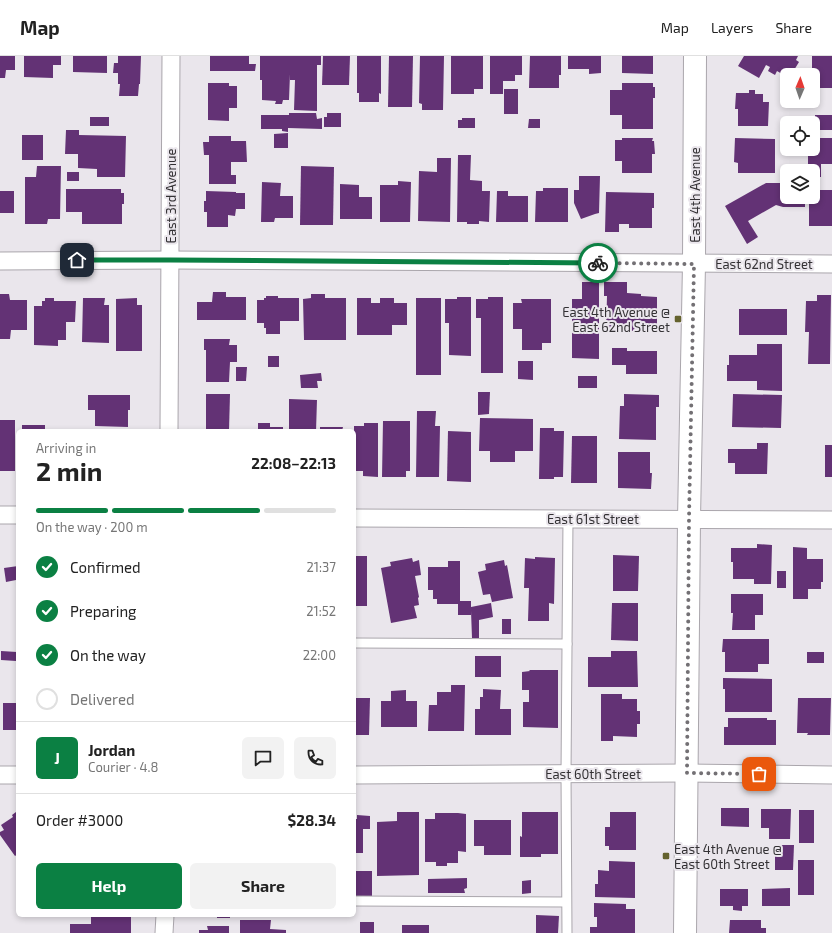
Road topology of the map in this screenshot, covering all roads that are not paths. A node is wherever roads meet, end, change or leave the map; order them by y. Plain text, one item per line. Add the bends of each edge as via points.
1 (171, 56) edge
2 (695, 56) edge
3 (170, 260) junction
4 (0, 261) edge
5 (694, 264) junction
6 (832, 264) edge
7 (169, 429) edge
8 (0, 515) edge
9 (16, 515) edge
10 (356, 518) edge
11 (568, 519) junction
12 (689, 519) junction
13 (832, 520) edge
14 (356, 643) edge
15 (567, 644) junction
16 (687, 773) junction
17 (566, 774) junction
18 (0, 775) edge
19 (16, 775) edge
20 (356, 775) edge
21 (832, 775) edge
22 (356, 901) edge
23 (566, 902) junction
24 (165, 917) edge
25 (164, 933) edge
26 (567, 933) edge
27 (685, 933) edge

1 - 3 street, East 3rd Avenue
2 - 5 main road, East 4th Avenue
3 - 4 street, East 62nd Street
3 - 5 street, East 62nd Street
3 - 7 street, East 3rd Avenue
5 - 6 street, East 62nd Street
5 - 12 main road, East 4th Avenue
8 - 9 street
10 - 11 street, East 61st Street
11 - 12 street, East 61st Street
11 - 15 lane
12 - 13 street, East 61st Street
12 - 16 main road, East 4th Avenue
14 - 15 lane
15 - 17 lane
16 - 17 street, East 60th Street
16 - 21 street, East 60th Street
16 - 27 main road, East 4th Avenue
17 - 20 street, East 60th Street
17 - 23 lane
18 - 19 street
22 - 23 lane
23 - 26 lane
24 - 25 street

